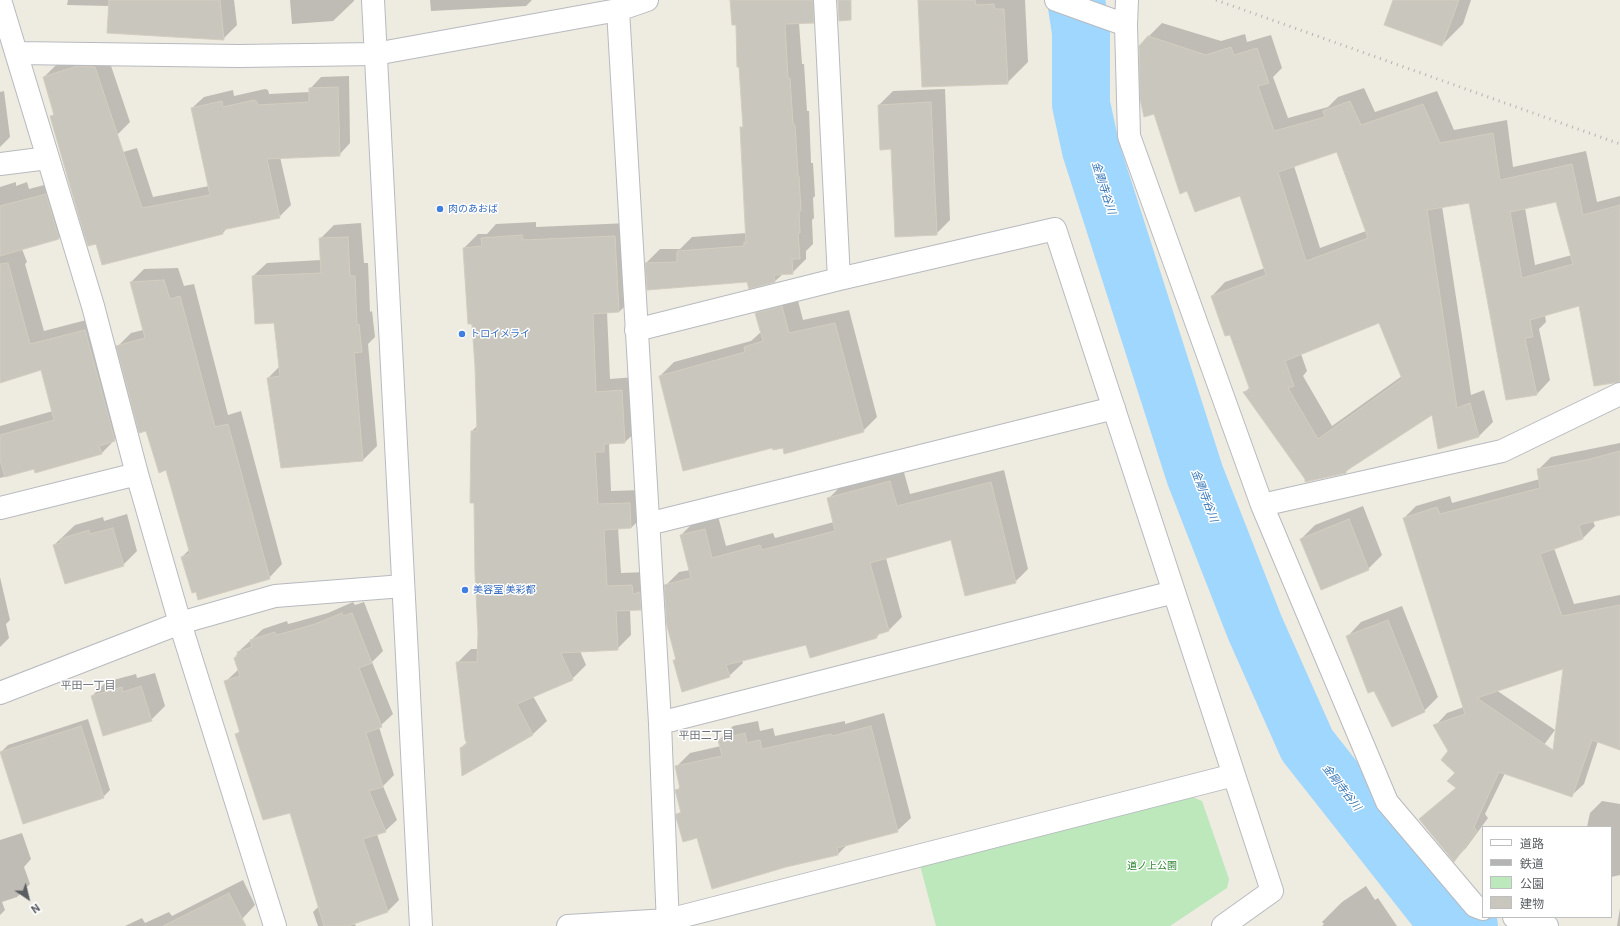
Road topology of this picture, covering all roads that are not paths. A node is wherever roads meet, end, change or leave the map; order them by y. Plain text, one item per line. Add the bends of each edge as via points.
1 (0, 0) edge
2 (373, 0) edge
3 (647, 0) edge
4 (825, 0) edge
5 (1056, 0) edge
6 (1127, 0) edge
7 (618, 10) junction
8 (1126, 25) junction
9 (16, 53) junction
10 (376, 54) junction
11 (48, 158) junction
12 (0, 164) edge
13 (839, 278) junction
14 (636, 330) junction
15 (1620, 394) edge
16 (1114, 408) junction
17 (137, 474) junction
18 (1262, 505) junction
19 (0, 508) edge
20 (648, 524) junction
21 (403, 586) junction
22 (1174, 592) junction
23 (180, 623) junction
24 (0, 693) edge
25 (660, 723) junction
26 (1234, 775) junction
27 (1482, 909) edge
28 (1518, 918) edge
29 (668, 923) edge
30 (275, 926) edge
31 (421, 926) edge
32 (568, 926) edge
33 (1223, 926) edge
34 (1547, 926) edge

1 - 9 street
2 - 10 street
3 - 7 street
4 - 13 street
5 - 8 street
6 - 8 street
7 - 10 street
7 - 14 street
8 - 18 street via 1129,136
9 - 10 street via 239,56
9 - 11 street
10 - 21 street
11 - 12 street
11 - 17 street via 93,306
13 - 14 street
13 - 16 street via 1055,229
14 - 20 street
15 - 18 street via 1502,451
16 - 20 street
16 - 22 street
17 - 19 street
17 - 23 street
18 - 27 street via 1387,802 1475,906
20 - 25 street
21 - 23 street via 275,596
21 - 31 street
22 - 25 street
22 - 26 street
23 - 24 street
23 - 30 street
25 - 29 street
26 - 29 street
26 - 33 street via 1272,891
28 - 34 street
29 - 32 street

